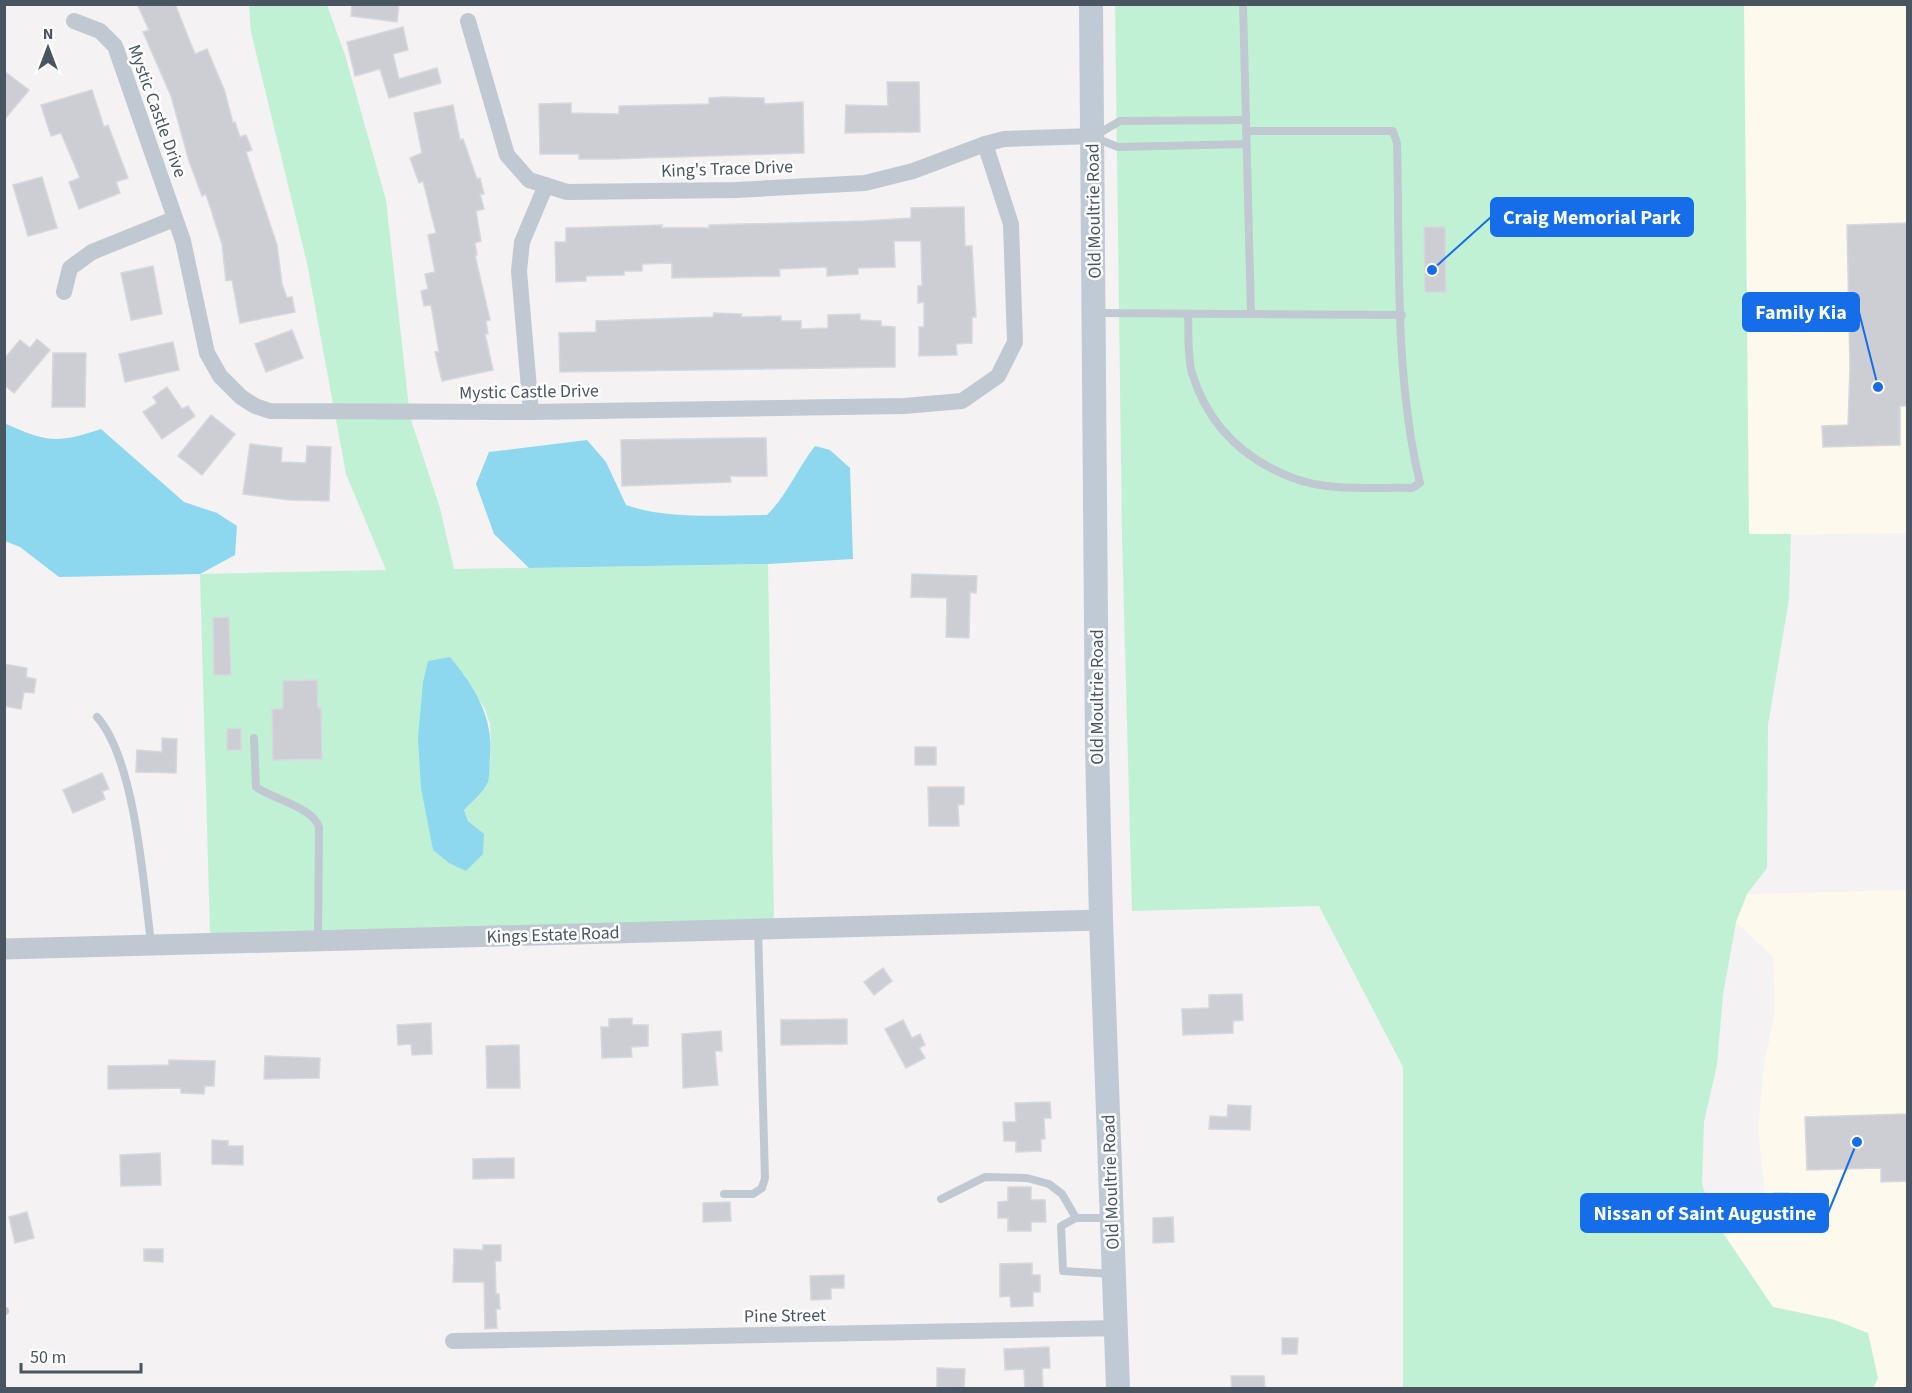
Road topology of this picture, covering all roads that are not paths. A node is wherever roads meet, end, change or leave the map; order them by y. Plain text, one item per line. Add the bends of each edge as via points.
1 (1091, 4) edge
2 (1243, 4) edge
3 (74, 21) dead end
4 (468, 21) dead end
5 (1246, 120) junction
6 (1246, 131) junction
7 (1093, 136) junction
8 (985, 144) junction
9 (1246, 144) junction
10 (546, 185) junction
11 (174, 219) junction
12 (64, 292) dead end
13 (1096, 313) junction
14 (1188, 314) junction
15 (1251, 314) junction
16 (1402, 315) junction
17 (531, 412) junction
18 (97, 717) dead end
19 (254, 738) dead end
20 (1101, 920) junction
21 (758, 929) junction
22 (318, 940) junction
23 (151, 945) junction
24 (4, 949) edge
25 (724, 1194) dead end
26 (941, 1199) dead end
27 (1076, 1218) junction
28 (1113, 1218) junction
29 (1115, 1274) junction
30 (1117, 1328) junction
31 (453, 1341) dead end
32 (1118, 1389) edge

1 - 7 main road, Old Moultrie Road
2 - 5 lane
3 - 11 street, Mystic Castle Drive via 100,31 115,46
4 - 10 street, King's Trace Drive via 507,155 529,180
5 - 6 lane
5 - 7 lane via 1120,121
6 - 9 lane
6 - 16 lane via 1393,130 1397,143
7 - 8 street, King's Trace Drive
7 - 9 lane via 1118,147
7 - 13 main road, Old Moultrie Road
8 - 10 street, King's Trace Drive via 913,171 865,183 736,190 567,192
8 - 17 street, Mystic Castle Drive via 1011,224 1015,342 998,376 962,401 893,406
9 - 15 lane
10 - 17 street via 522,242 519,271
11 - 12 street via 92,252 70,268
11 - 17 street, Mystic Castle Drive via 183,241 207,353 220,376 255,406 292,413
13 - 14 lane
13 - 20 main road, Old Moultrie Road
14 - 15 lane
14 - 16 lane via 1191,371 1209,415 1238,448 1294,479 1341,487 1412,488 1420,483 1412,452
15 - 16 lane
18 - 23 lane via 114,743 128,797 142,863
19 - 22 lane via 256,787 316,818 319,827
20 - 21 street, Kings Estate Road
20 - 28 main road, Old Moultrie Road
21 - 22 street, Kings Estate Road
21 - 25 lane via 765,1178 762,1188 753,1194
22 - 23 street, Kings Estate Road
23 - 24 street, Kings Estate Road
26 - 27 lane via 985,1177 1027,1178 1049,1184 1062,1194
27 - 28 lane
27 - 29 lane via 1061,1226 1063,1271
28 - 29 main road, Old Moultrie Road
29 - 30 main road, Old Moultrie Road
30 - 31 street, Pine Street
30 - 32 main road, Old Moultrie Road

